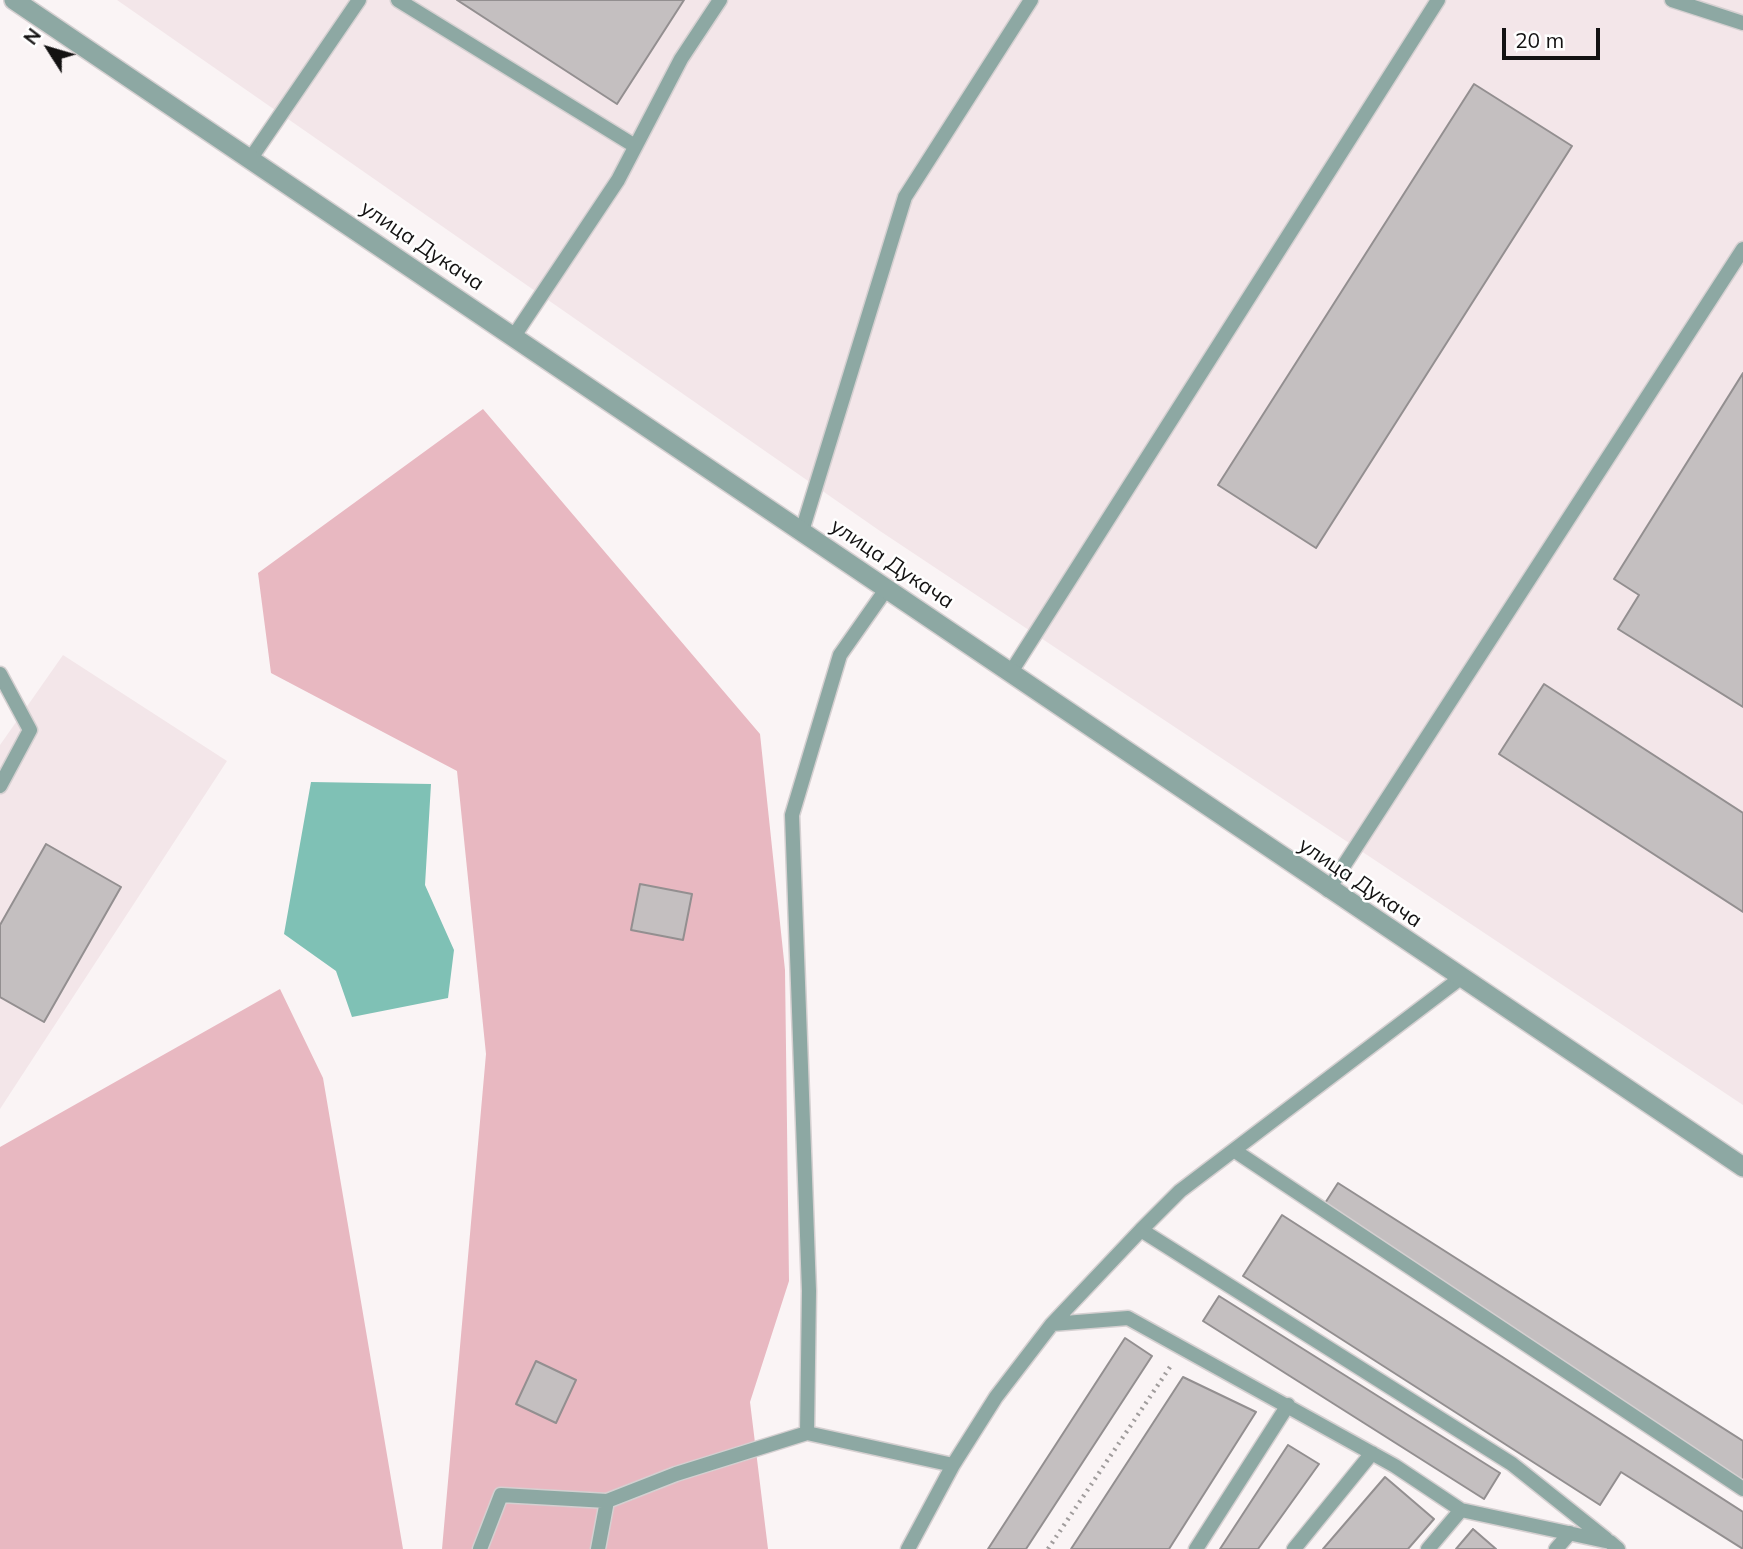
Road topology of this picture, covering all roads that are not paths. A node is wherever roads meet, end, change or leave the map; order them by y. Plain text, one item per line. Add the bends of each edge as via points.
1 (14, 0) edge
2 (359, 0) edge
3 (398, 0) edge
4 (720, 0) edge
5 (1031, 0) edge
6 (1438, 0) edge
7 (1672, 0) edge
8 (1743, 23) edge
9 (635, 146) junction
10 (251, 158) junction
11 (1743, 249) edge
12 (514, 336) junction
13 (802, 531) junction
14 (887, 588) junction
15 (1011, 672) junction
16 (0, 674) edge
17 (0, 786) edge
18 (1328, 890) junction
19 (1462, 977) junction
20 (1235, 1151) junction
21 (1743, 1167) edge
22 (1140, 1230) junction
23 (1052, 1324) junction
24 (1288, 1405) junction
25 (807, 1433) junction
26 (1372, 1453) junction
27 (953, 1465) junction
28 (1743, 1489) edge
29 (607, 1501) junction
30 (1461, 1510) junction
31 (1570, 1533) junction
32 (1614, 1545) edge
33 (480, 1549) edge
34 (598, 1549) edge
35 (908, 1549) edge
36 (1196, 1549) edge
37 (1294, 1549) edge
38 (1428, 1549) edge
39 (1556, 1549) edge

1 - 10 street, улица Дукача
2 - 10 lane
3 - 9 lane
4 - 9 lane via 681,59
5 - 13 lane via 905,197
6 - 15 lane
7 - 8 lane
9 - 12 lane via 618,180
10 - 12 street, улица Дукача
11 - 18 lane
12 - 13 street, улица Дукача
13 - 14 street, улица Дукача
14 - 15 street, улица Дукача
14 - 25 lane via 840,655 792,815 809,1290
15 - 18 street, улица Дукача
16 - 17 lane via 30,730
18 - 19 street, улица Дукача
19 - 20 lane
19 - 21 street, улица Дукача
20 - 22 lane via 1161,1206
20 - 28 lane
22 - 23 lane
22 - 32 lane via 1512,1465
23 - 24 lane via 1128,1318
23 - 27 lane via 996,1397
24 - 26 lane
24 - 36 lane
25 - 27 lane
25 - 29 lane
26 - 30 lane
26 - 37 lane
27 - 35 lane
29 - 33 lane via 501,1495
29 - 34 lane
30 - 31 lane
30 - 38 lane
31 - 32 lane
31 - 39 lane

